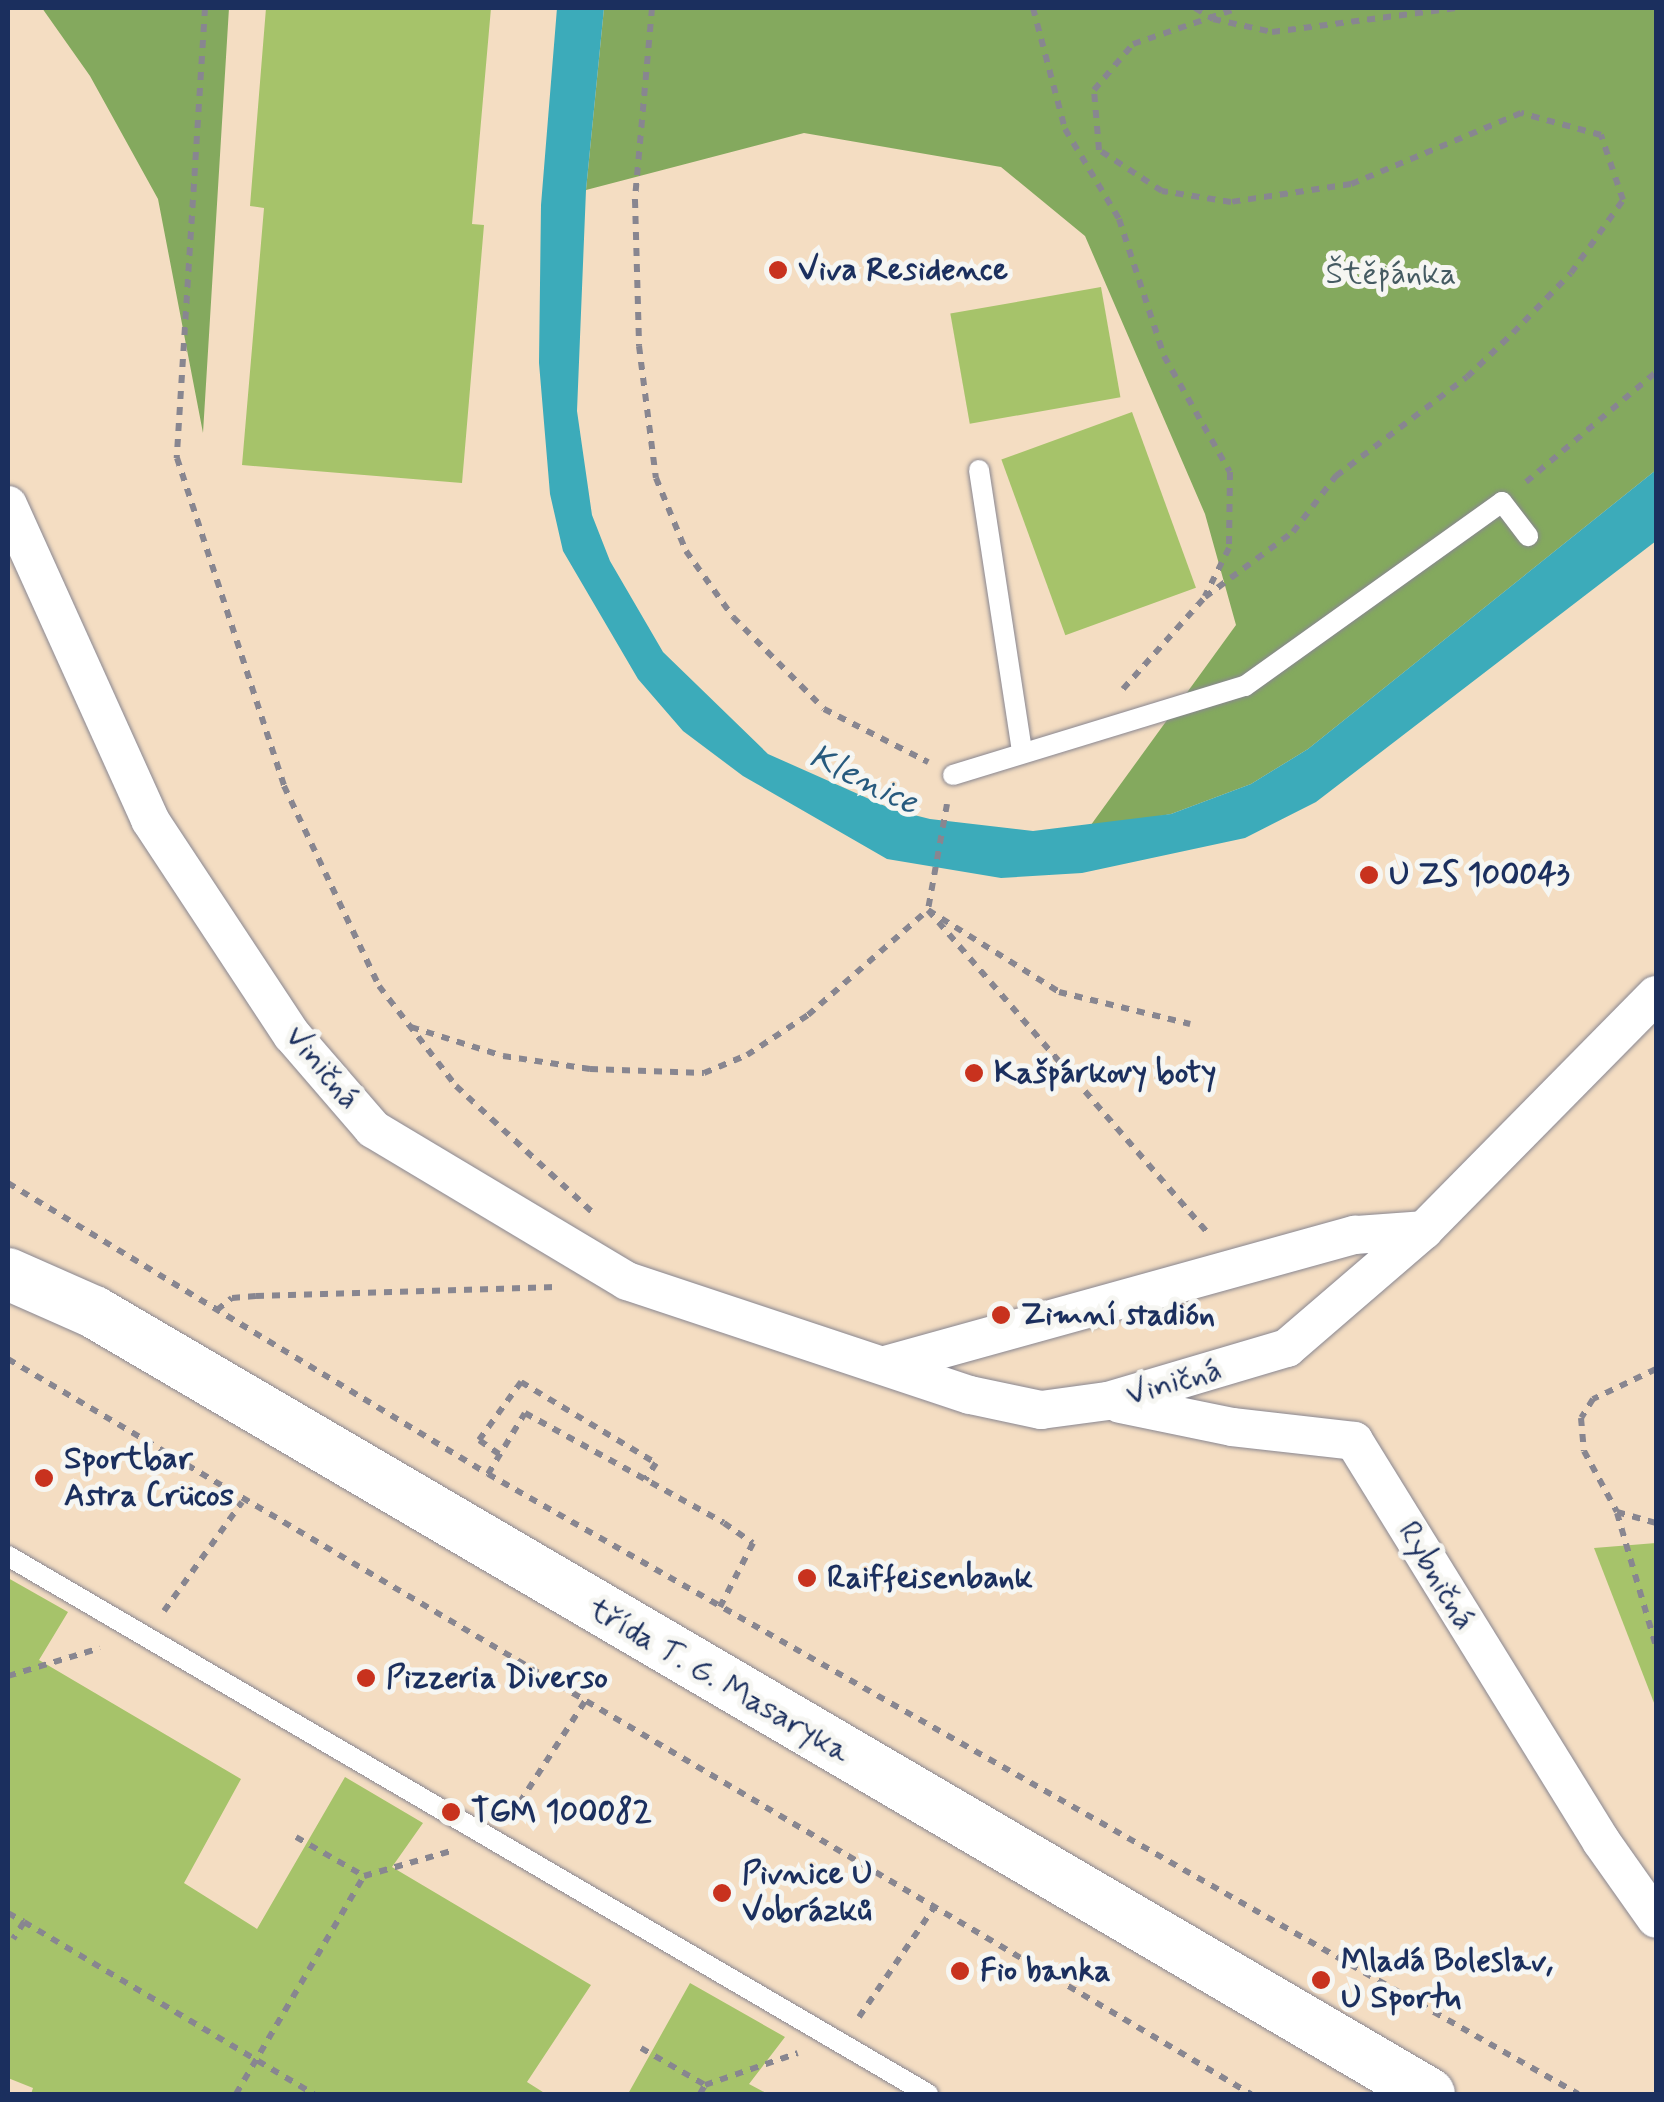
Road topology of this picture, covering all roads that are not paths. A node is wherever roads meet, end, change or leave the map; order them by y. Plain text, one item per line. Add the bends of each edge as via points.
1 (980, 470) dead end
2 (8, 505) edge
3 (1528, 536) dead end
4 (1022, 752) junction
5 (953, 775) road end
6 (1656, 996) edge
7 (1424, 1230) junction
8 (8, 1274) edge
9 (884, 1364) junction
10 (1108, 1401) junction
11 (8, 1556) edge
12 (1656, 1919) edge
13 (928, 2094) edge
14 (1429, 2094) edge

1 - 4 lane
2 - 9 street, Viničná via 150,820 292,1036 373,1129 627,1282
3 - 4 lane via 1502,502 1245,686
4 - 5 lane
6 - 7 street, Viničná
7 - 9 street via 1355,1234
7 - 10 street, Viničná via 1287,1348
8 - 14 street, třída T. G. Masaryka via 94,1312
9 - 10 street, Viničná via 970,1395 1041,1410
10 - 12 street, Rybničná via 1232,1427 1354,1441
11 - 13 lane

